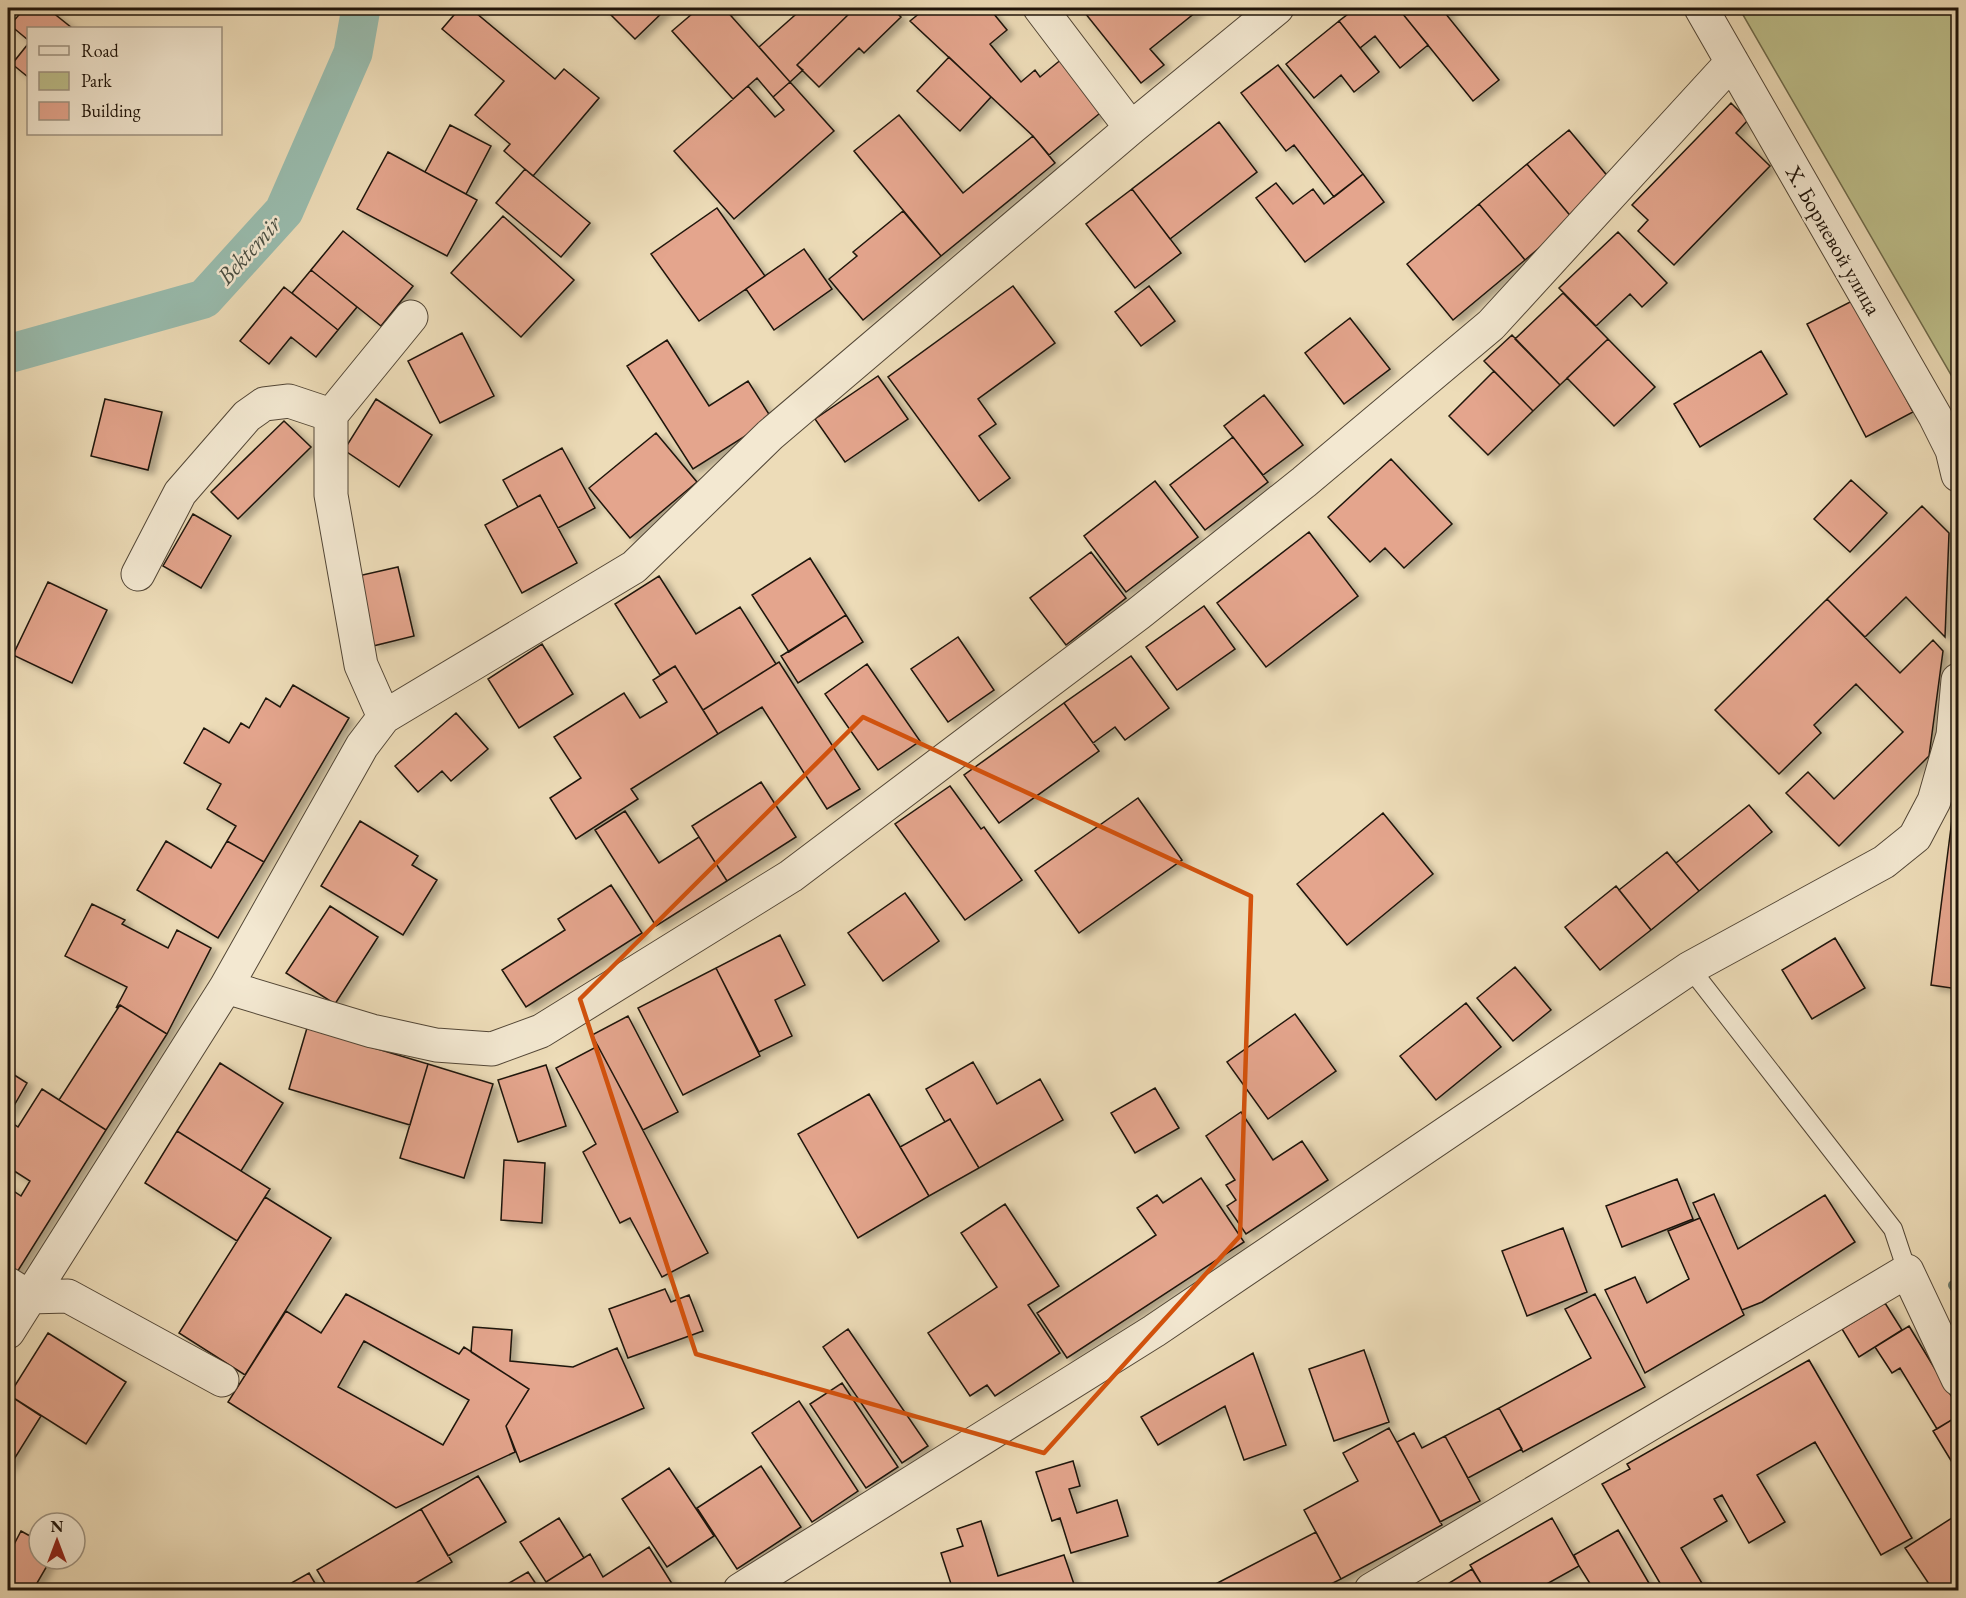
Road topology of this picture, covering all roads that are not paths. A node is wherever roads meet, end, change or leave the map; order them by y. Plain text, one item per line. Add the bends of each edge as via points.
1 (1040, 8) edge
2 (1277, 8) edge
3 (1701, 8) edge
4 (1732, 62) junction
5 (1131, 128) junction
6 (411, 317) dead end
7 (331, 415) junction
8 (1959, 475) edge
9 (138, 574) dead end
10 (1959, 680) edge
11 (384, 717) junction
12 (1690, 968) junction
13 (226, 987) junction
14 (1907, 1270) junction
15 (18, 1290) edge
16 (8, 1332) edge
17 (1959, 1379) edge
18 (222, 1380) dead end
19 (740, 1590) edge
20 (1371, 1590) edge

1 - 5 street
2 - 5 street
3 - 4 street, Х. Бориевой улица
4 - 8 street, Х. Бориевой улица via 1935,416
4 - 13 street via 1491,325 1304,482 1138,614 791,876 541,1031 492,1049 436,1045 372,1031
5 - 11 street via 770,435 634,567
6 - 7 street
7 - 9 street via 288,401 264,404 247,416 180,494
7 - 11 street via 333,507 362,665
10 - 12 street via 1953,735 1934,801 1915,837 1884,862
11 - 13 street via 362,746
12 - 14 lane via 1893,1229
12 - 19 street via 1154,1331
13 - 15 street
14 - 17 street
14 - 20 street
15 - 16 street
15 - 18 street via 68,1296

